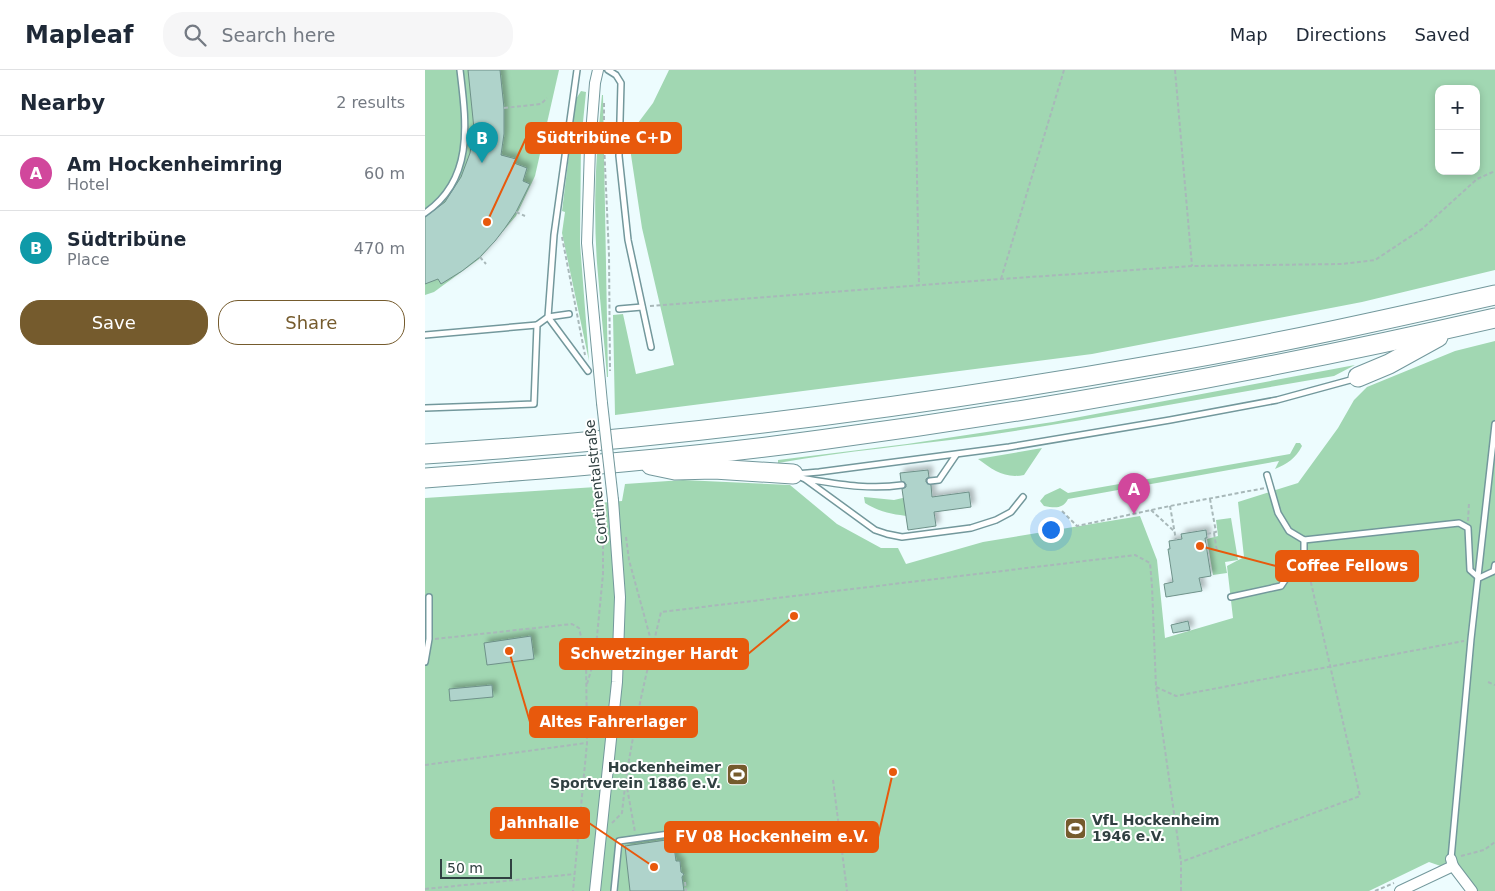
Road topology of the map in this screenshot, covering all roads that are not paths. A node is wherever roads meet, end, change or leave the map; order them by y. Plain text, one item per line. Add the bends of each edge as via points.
1 (460, 70) edge
2 (577, 70) edge
3 (598, 70) edge
4 (608, 70) edge
5 (425, 213) edge
6 (1495, 295) edge
7 (643, 307) junction
8 (619, 309) dead end
9 (569, 314) dead end
10 (548, 317) junction
11 (1495, 318) edge
12 (537, 325) junction
13 (1456, 327) junction
14 (425, 335) edge
15 (651, 348) dead end
16 (588, 371) dead end
17 (1358, 377) joint
18 (425, 408) edge
19 (1495, 424) edge
20 (425, 454) edge
21 (957, 455) junction
22 (632, 462) junction
23 (1267, 475) dead end
24 (799, 476) junction
25 (425, 478) edge
26 (930, 481) dead end
27 (902, 485) dead end
28 (1023, 497) dead end
29 (1304, 540) junction
30 (1495, 566) edge
31 (1479, 578) junction
32 (429, 597) dead end
33 (1231, 597) dead end
34 (425, 662) edge
35 (669, 834) dead end
36 (1452, 862) junction
37 (595, 891) edge
38 (615, 891) edge
39 (1401, 891) edge
40 (1472, 891) edge

1 - 5 lane via 465,146 452,182 443,197
2 - 10 lane via 554,235
3 - 37 street, Continentalstraße, bridge via 589,147 587,244 620,597 617,682
4 - 7 lane via 621,83 619,156 628,240
6 - 20 highway via 1160,364 937,401 756,425
7 - 8 lane
7 - 15 lane
9 - 10 lane
10 - 12 lane
10 - 16 lane
11 - 13 highway
12 - 14 lane
12 - 18 lane via 534,404
13 - 17 highway via 1389,364
13 - 22 highway via 1164,387 988,417
17 - 21 lane via 1277,400
19 - 31 lane
21 - 24 lane
21 - 26 lane via 939,480
22 - 24 highway via 675,470
22 - 25 highway
23 - 29 lane via 1278,513 1289,531
24 - 27 lane via 857,487
24 - 28 lane via 875,530 902,537 971,528 997,520 1011,512
29 - 31 lane via 1459,522 1468,528 1470,570
29 - 33 lane via 1303,552 1281,586
30 - 31 lane via 1493,571
31 - 36 lane
32 - 34 lane via 429,639
35 - 38 lane via 619,841
36 - 39 street
36 - 40 street

